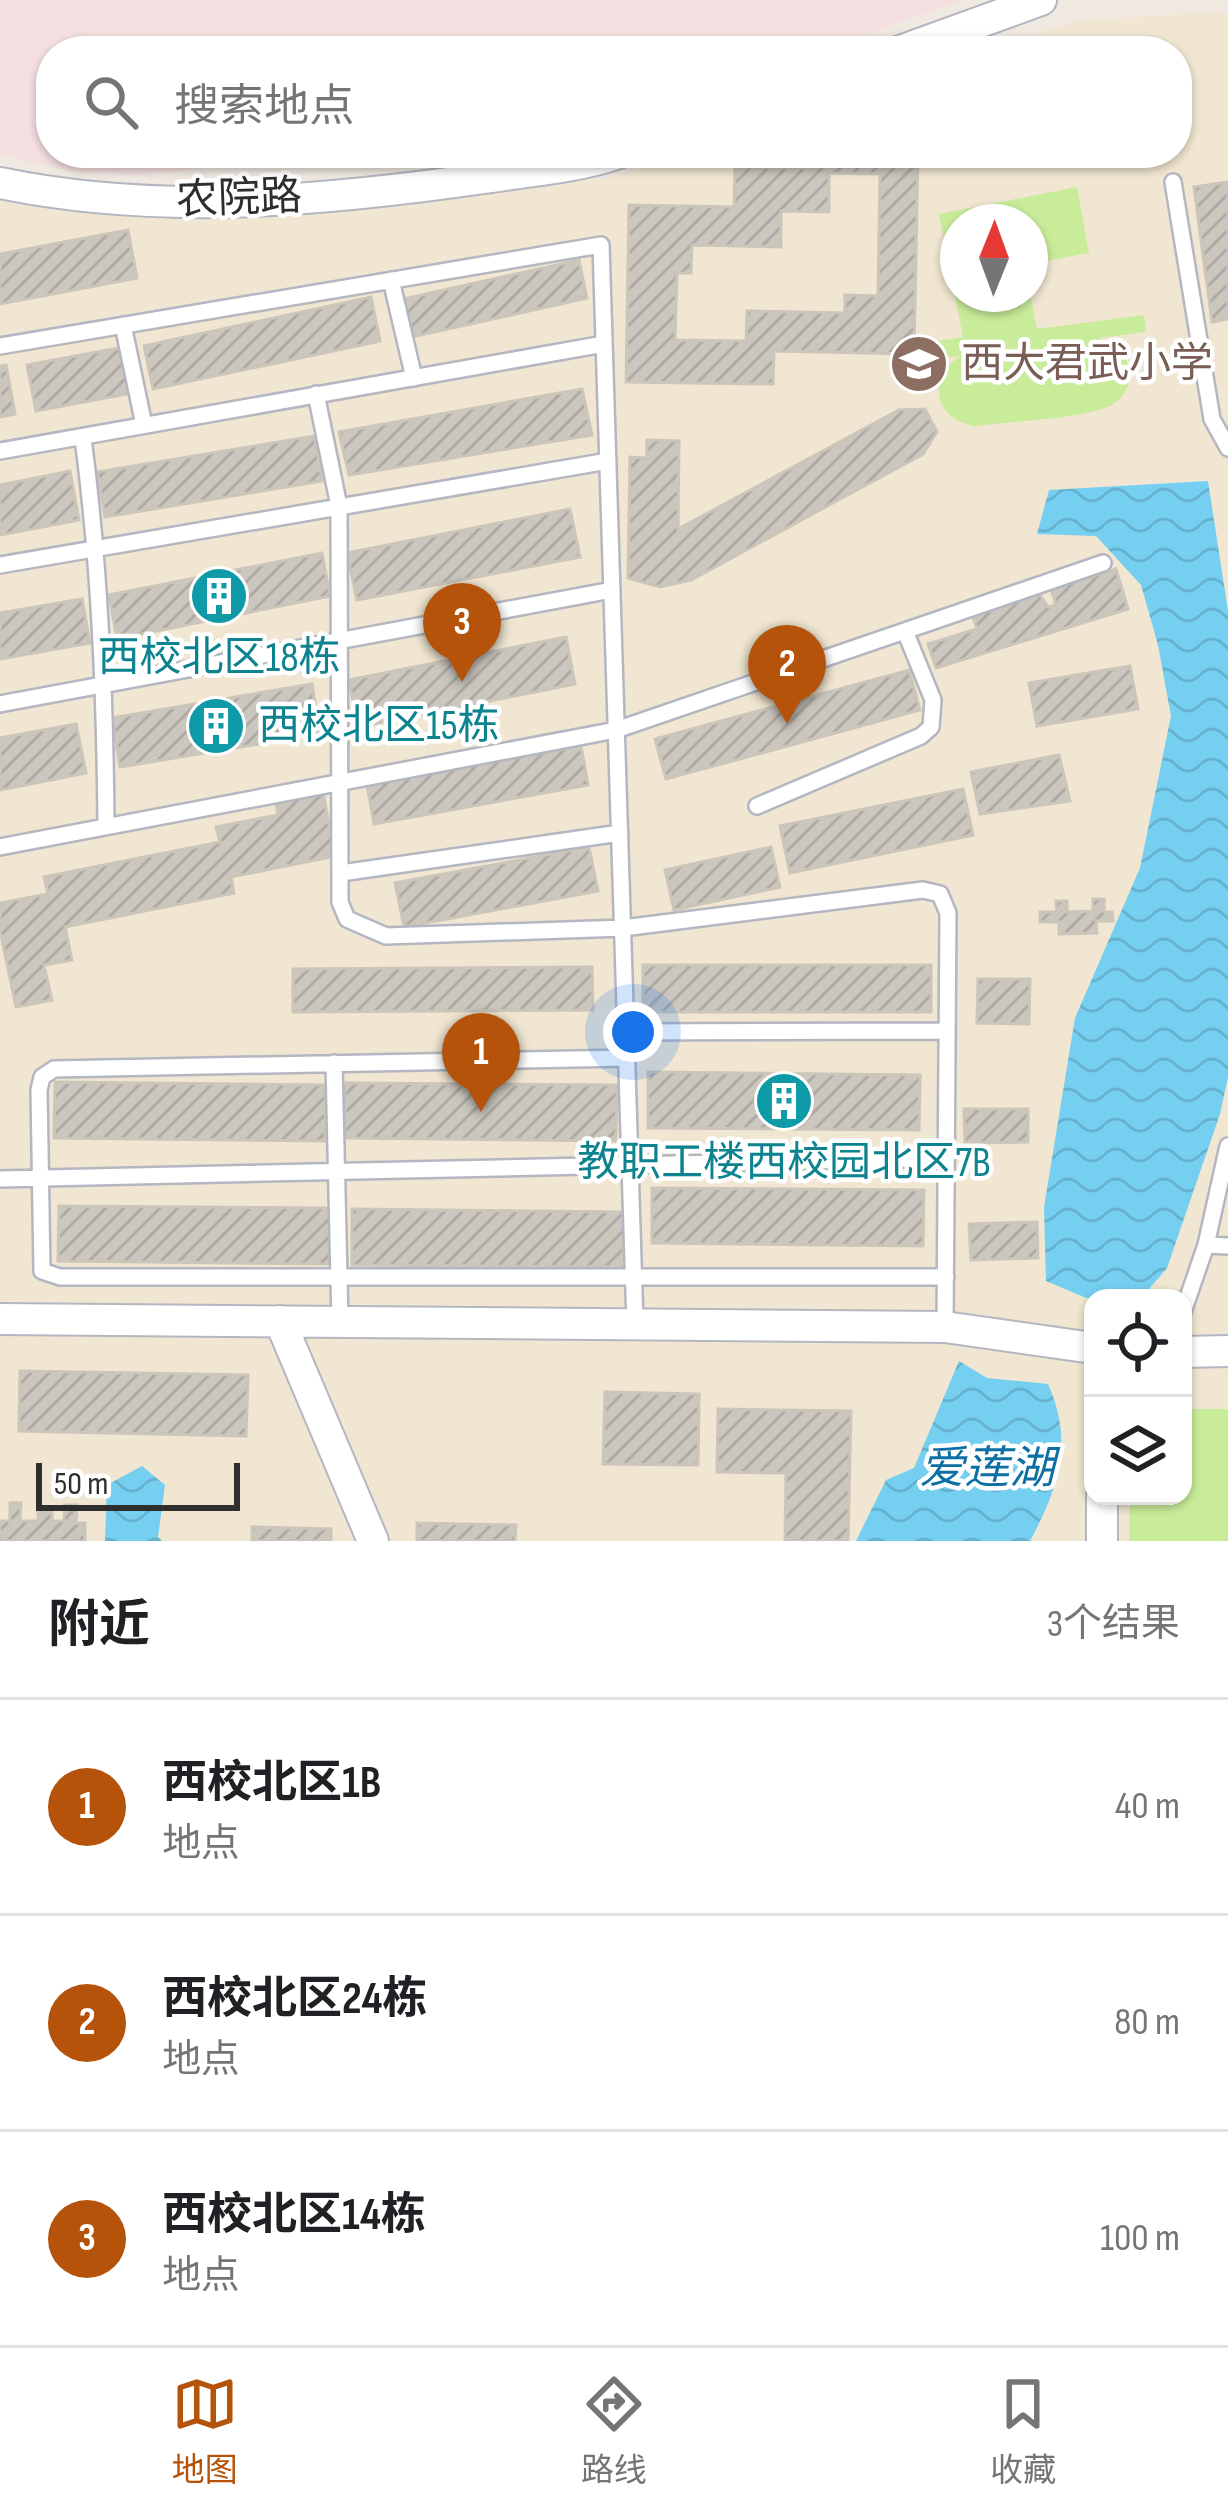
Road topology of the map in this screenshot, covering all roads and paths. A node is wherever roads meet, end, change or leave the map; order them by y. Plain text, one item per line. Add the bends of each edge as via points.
1 (1041, 0) edge
2 (941, 36) edge
3 (550, 168) edge
4 (1173, 182) dead end
5 (0, 183) edge
6 (391, 280) junction
7 (123, 325) junction
8 (604, 344) junction
9 (0, 346) edge
10 (414, 378) junction
11 (316, 394) junction
12 (1220, 418) edge
13 (144, 425) junction
14 (83, 437) junction
15 (1228, 448) edge
16 (0, 452) edge
17 (608, 461) junction
18 (339, 506) junction
19 (98, 549) junction
20 (1103, 563) dead end
21 (0, 565) edge
22 (612, 590) junction
23 (904, 631) junction
24 (338, 641) junction
25 (105, 683) junction
26 (0, 704) edge
27 (616, 730) junction
28 (341, 781) junction
29 (758, 806) dead end
30 (106, 827) junction
31 (620, 833) junction
32 (0, 848) edge
33 (340, 873) junction
34 (622, 928) junction
35 (947, 1031) junction
36 (626, 1032) junction
37 (627, 1058) junction
38 (334, 1064) junction
39 (1228, 1146) edge
40 (946, 1158) junction
41 (630, 1165) junction
42 (337, 1172) junction
43 (0, 1179) edge
44 (38, 1179) junction
45 (1206, 1245) junction
46 (1228, 1246) edge
47 (339, 1277) junction
48 (634, 1277) junction
49 (946, 1277) junction
50 (1191, 1289) edge
51 (0, 1319) edge
52 (280, 1321) junction
53 (340, 1322) junction
54 (635, 1324) junction
55 (945, 1327) junction
56 (1084, 1347) edge
57 (1228, 1351) edge
58 (1192, 1352) edge
59 (1102, 1505) edge
60 (373, 1541) edge
61 (1102, 1541) edge

1 - 2 street
3 - 5 street, 农院路 via 307,198 182,204
4 - 12 lane
6 - 7 lane
6 - 8 lane via 601,245
6 - 10 lane
7 - 9 lane
7 - 13 lane
8 - 10 lane
8 - 17 lane
10 - 11 lane
11 - 13 lane
11 - 18 lane
12 - 15 lane
13 - 14 lane
14 - 16 lane
14 - 19 lane
17 - 18 lane
17 - 22 lane
18 - 19 lane
18 - 24 lane
19 - 21 lane
19 - 25 lane
20 - 23 lane
22 - 24 lane
22 - 27 lane
23 - 27 lane
23 - 29 lane via 933,700 931,727
24 - 25 lane
24 - 28 lane
25 - 26 lane
25 - 30 lane
27 - 28 lane
27 - 31 lane
28 - 30 lane
28 - 33 lane
30 - 32 lane
31 - 33 lane
31 - 34 lane
33 - 34 lane via 347,919 386,936
34 - 35 lane via 932,890 946,903
34 - 36 lane
35 - 36 lane
35 - 40 lane
36 - 37 lane
37 - 38 lane
37 - 41 lane
38 - 42 lane
38 - 44 lane via 54,1069 39,1090
39 - 45 lane
40 - 41 lane
40 - 49 lane
41 - 42 lane
41 - 48 lane
42 - 44 lane
42 - 47 lane
43 - 44 lane
44 - 47 lane via 42,1271 51,1274
45 - 46 lane
45 - 50 lane
47 - 48 lane
47 - 53 lane
48 - 49 lane
48 - 54 lane
49 - 55 lane
51 - 52 street
52 - 53 street
52 - 60 street
53 - 54 street
54 - 55 street
55 - 56 street
57 - 58 street
59 - 61 street

